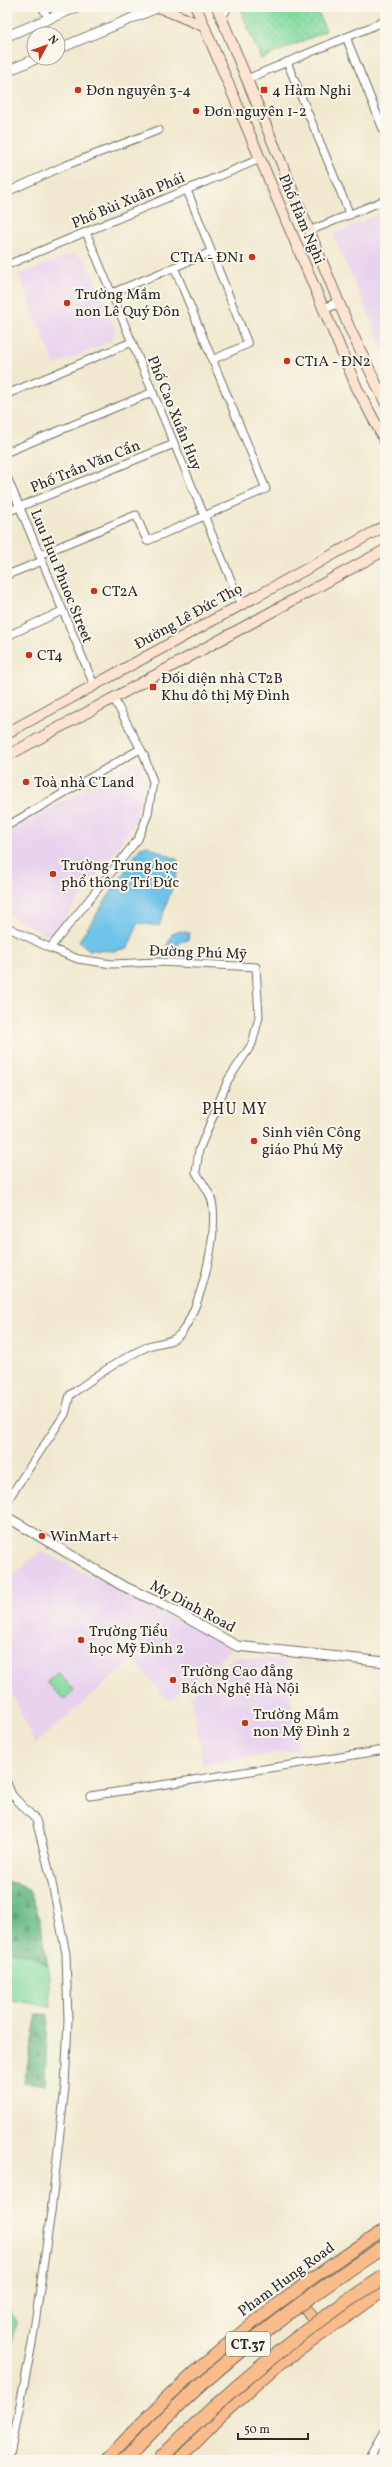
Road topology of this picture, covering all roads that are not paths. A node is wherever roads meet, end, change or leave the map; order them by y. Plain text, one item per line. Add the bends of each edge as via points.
1 (42, 7) edge
2 (77, 7) edge
3 (158, 7) edge
4 (196, 7) edge
5 (217, 7) edge
6 (227, 7) edge
7 (221, 17) junction
8 (49, 19) junction
9 (385, 21) edge
10 (203, 26) junction
11 (7, 36) edge
12 (346, 37) junction
13 (66, 46) edge
14 (287, 62) junction
15 (26, 63) edge
16 (7, 71) edge
17 (248, 79) junction
18 (159, 130) dead end
19 (385, 134) edge
20 (260, 159) junction
21 (187, 190) junction
22 (7, 192) edge
23 (385, 200) edge
24 (350, 215) junction
25 (309, 231) junction
26 (86, 232) junction
27 (211, 252) junction
28 (7, 265) edge
29 (174, 267) junction
30 (112, 293) junction
31 (339, 302) junction
32 (324, 309) junction
33 (132, 342) junction
34 (212, 360) junction
35 (153, 392) junction
36 (7, 394) edge
37 (385, 402) edge
38 (385, 441) edge
39 (174, 444) junction
40 (7, 452) edge
41 (7, 477) edge
42 (19, 507) junction
43 (7, 512) edge
44 (204, 517) junction
45 (385, 526) edge
46 (385, 550) edge
47 (40, 558) junction
48 (7, 576) edge
49 (241, 604) junction
50 (62, 611) junction
51 (7, 636) edge
52 (94, 685) junction
53 (114, 699) junction
54 (7, 733) edge
55 (140, 749) junction
56 (7, 756) edge
57 (7, 826) edge
58 (7, 927) edge
59 (50, 948) junction
60 (7, 1502) edge
61 (7, 1517) edge
62 (385, 1662) edge
63 (385, 1750) edge
64 (7, 1783) edge
65 (90, 1796) dead end
66 (385, 2229) edge
67 (385, 2246) edge
68 (385, 2276) edge
69 (385, 2290) edge
70 (294, 2291) junction
71 (323, 2332) junction
72 (385, 2431) edge
73 (9, 2460) edge
74 (106, 2460) edge
75 (125, 2460) edge
76 (159, 2460) edge
77 (178, 2460) edge
78 (368, 2460) edge

1 - 8 street
2 - 8 street
3 - 10 main road
3 - 13 street
4 - 10 main road, Phố Hàm Nghi
5 - 7 main road, Phố Hàm Nghi
6 - 7 street
7 - 17 main road, Phố Hàm Nghi
8 - 11 street
9 - 12 street
10 - 20 main road, Phố Hàm Nghi
12 - 14 street
12 - 19 street
14 - 17 street
14 - 24 street
15 - 16 street
17 - 25 main road, Phố Hàm Nghi
18 - 22 street via 64,166
20 - 21 street, Phố Bùi Xuân Phái
20 - 32 main road, Phố Hàm Nghi
21 - 26 street, Phố Bùi Xuân Phái
21 - 27 street
23 - 24 street
24 - 25 street
25 - 31 main road, Phố Hàm Nghi
26 - 28 street, Phố Bùi Xuân Phái
26 - 30 street, Phố Cao Xuân Huy
27 - 29 street
27 - 34 street via 248,344
29 - 30 street
29 - 34 street
30 - 33 street, Phố Cao Xuân Huy
31 - 32 street
31 - 37 main road, Phố Hàm Nghi
32 - 38 main road, Phố Hàm Nghi via 357,388
33 - 35 street, Phố Cao Xuân Huy
33 - 36 street
34 - 44 street via 266,489
35 - 39 street, Phố Cao Xuân Huy
35 - 40 street
39 - 42 street, Phố Trần Văn Cẩn
39 - 44 street, Phố Cao Xuân Huy
41 - 42 street, Luu Huu Phuoc Street
42 - 43 street, Phố Trần Văn Cẩn
42 - 47 street, Luu Huu Phuoc Street
44 - 47 street via 147,541 136,515
44 - 49 street, Phố Cao Xuân Huy
45 - 49 main road, Đường Lê Đức Thọ
46 - 53 main road
47 - 48 street
47 - 50 street, Luu Huu Phuoc Street
49 - 52 main road, Đường Lê Đức Thọ
50 - 51 street
50 - 52 street, Luu Huu Phuoc Street
52 - 54 main road, Đường Lê Đức Thọ
53 - 55 street
53 - 56 main road
55 - 57 street
55 - 59 street via 153,782 148,814 140,832
58 - 59 street, Đường Phú Mỹ
59 - 60 street, Đường Phú Mỹ via 78,959 112,964 159,962 256,967 259,1017 252,1044 228,1080 199,1150 196,1172 211,1198 213,1238 197,1300 180,1334 172,1340 150,1346 116,1362 70,1395 65,1414
61 - 62 street, My Dinh Road via 121,1585 164,1605 237,1646
63 - 65 street
64 - 73 street via 12,1796 36,1820 51,1878 66,1954 68,2020 65,2087 51,2212 32,2344
66 - 70 main road, Pham Hung Road
67 - 75 highway, CT.37, bridge via 308,2298 239,2351 188,2396
68 - 76 highway, CT.37, bridge via 309,2328 255,2370 204,2414
69 - 71 main road
70 - 71 main road
70 - 74 main road, Pham Hung Road via 218,2350
71 - 77 main road via 273,2369
72 - 78 street

